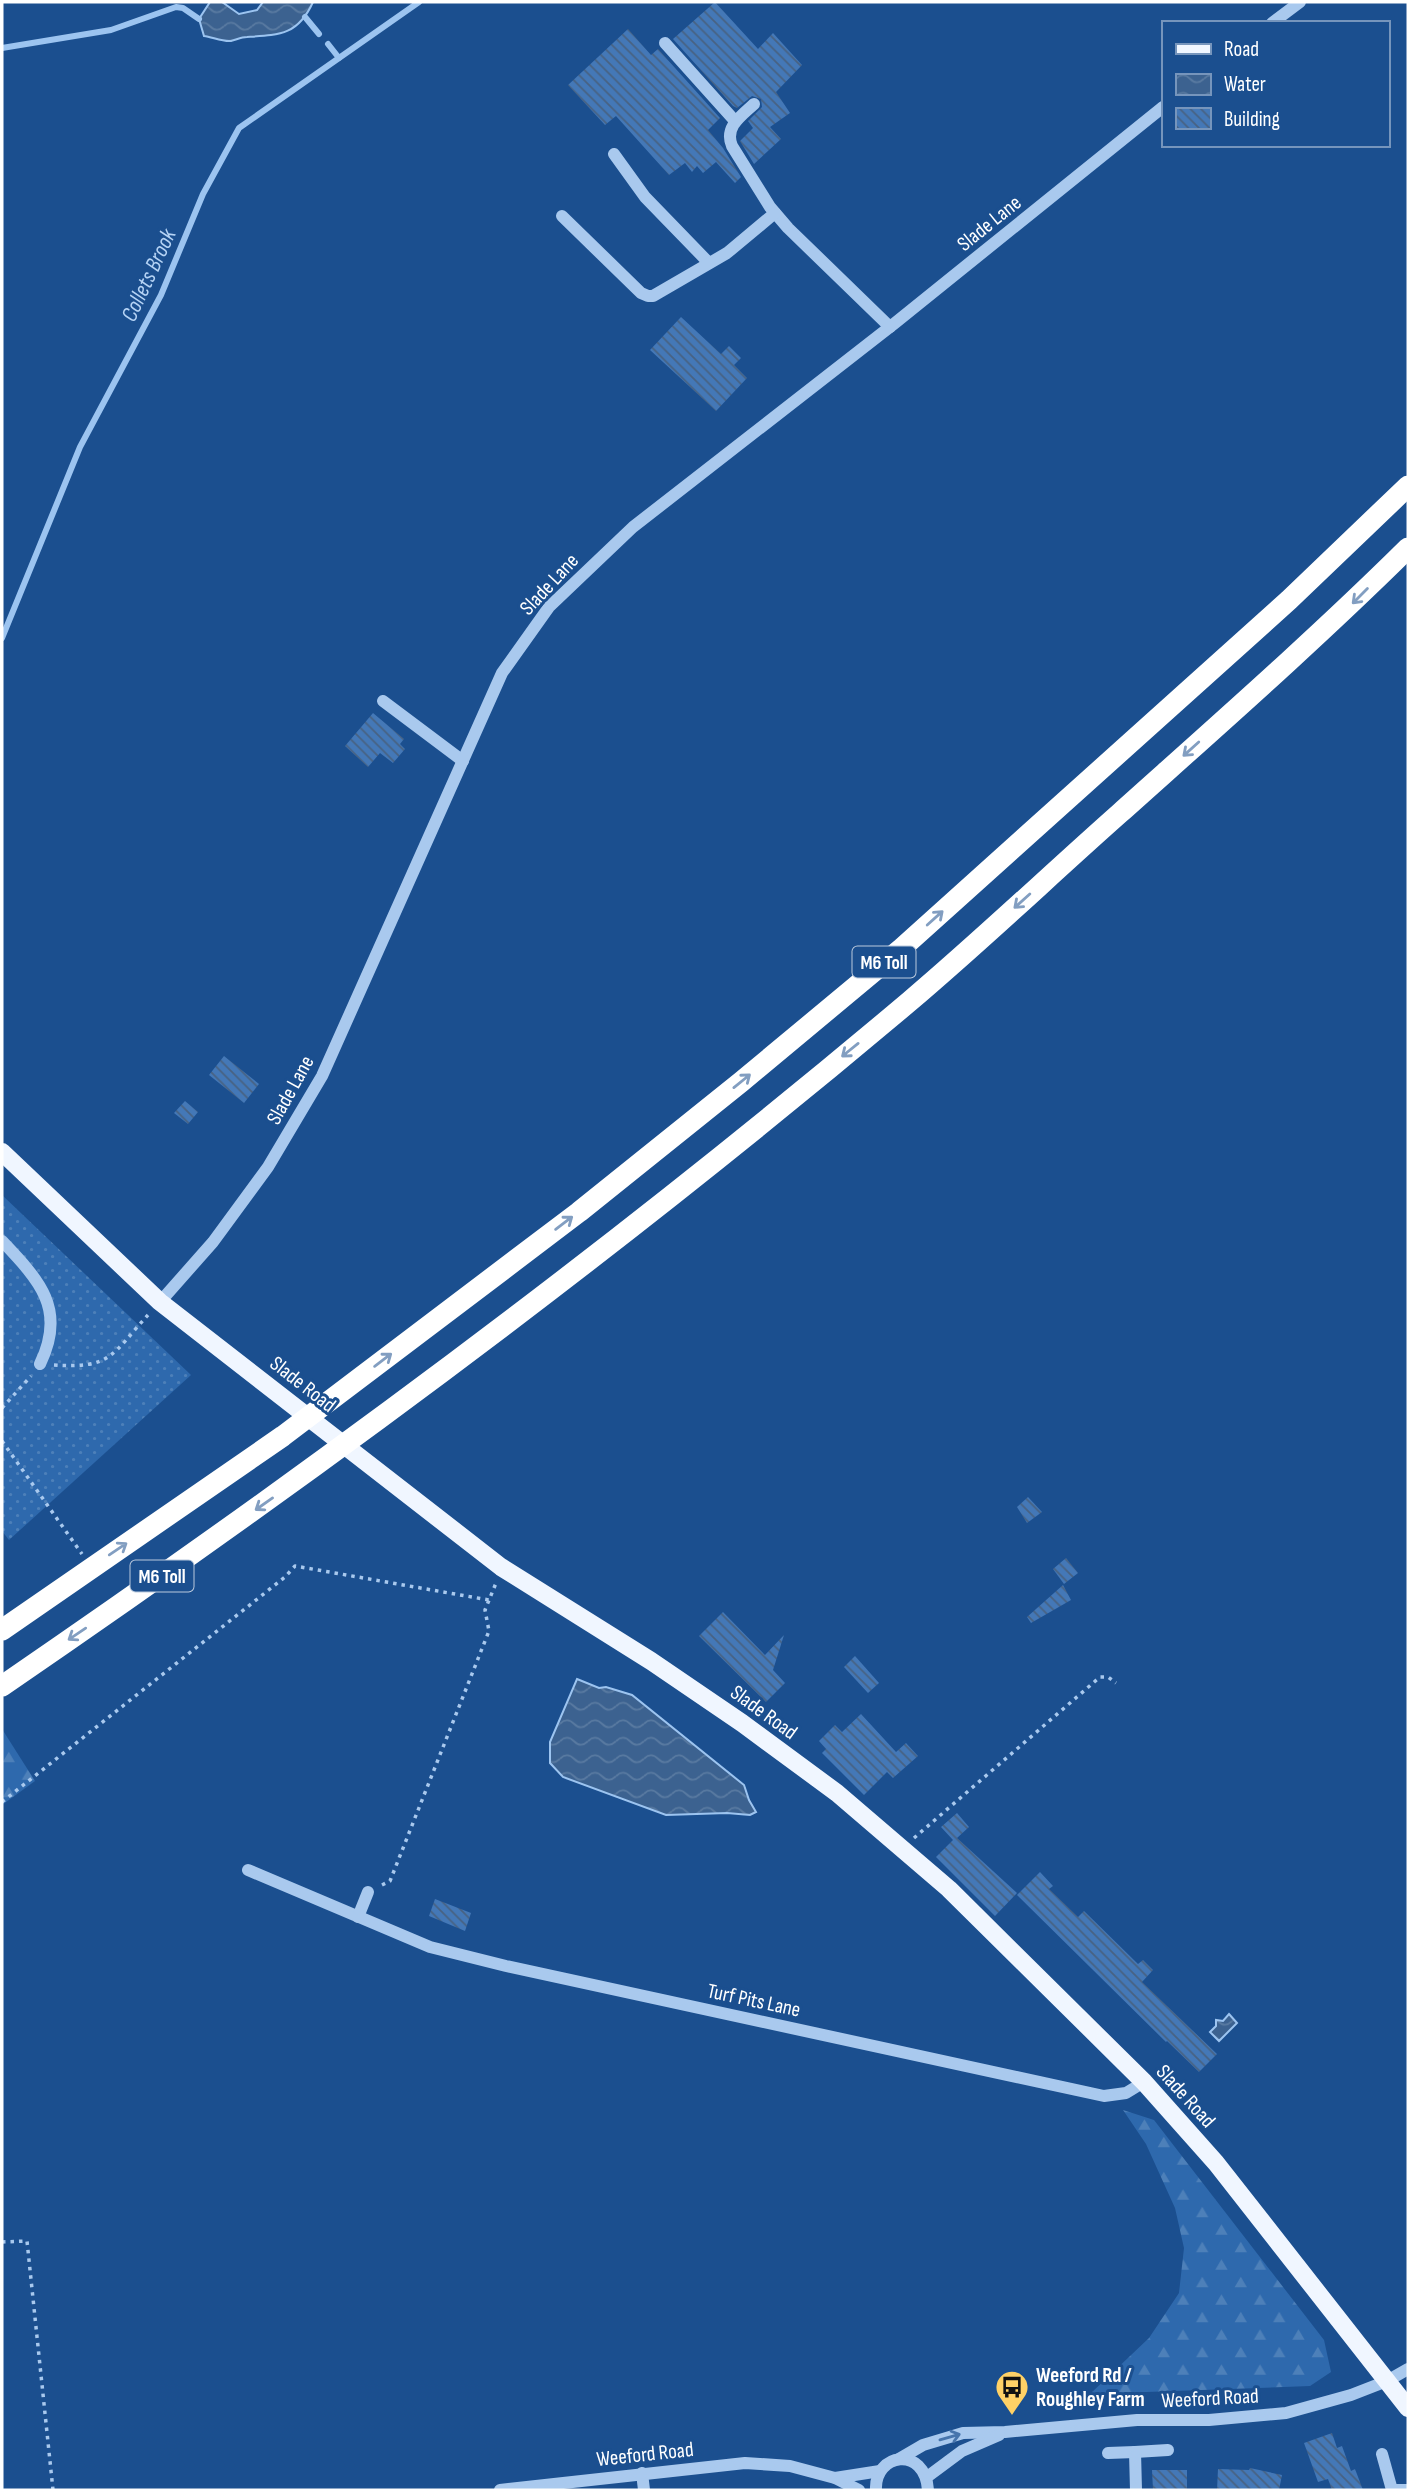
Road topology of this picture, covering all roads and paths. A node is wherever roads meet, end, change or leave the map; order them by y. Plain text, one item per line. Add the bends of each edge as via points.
1 (1300, 2) edge
2 (1275, 21) edge
3 (665, 43) dead end
4 (754, 104) dead end
5 (1162, 108) edge
6 (735, 121) junction
7 (614, 154) dead end
8 (775, 213) junction
9 (562, 216) dead end
10 (709, 263) junction
11 (890, 327) junction
12 (1408, 486) edge
13 (1408, 548) edge
14 (383, 701) dead end
15 (463, 761) junction
16 (2, 1152) edge
17 (2, 1241) edge
18 (160, 1302) junction
19 (40, 1364) junction
20 (2, 1408) edge
21 (2, 1441) edge
22 (71, 1538) dead end
23 (501, 1567) junction
24 (489, 1601) junction
25 (2, 1630) edge
26 (1116, 1683) dead end
27 (2, 1686) edge
28 (2, 1802) edge
29 (902, 1849) junction
30 (248, 1870) dead end
31 (368, 1892) joint
32 (358, 1917) junction
33 (1144, 2082) junction
34 (2, 2242) edge
35 (1408, 2368) edge
36 (1387, 2381) junction
37 (1408, 2408) edge
38 (1005, 2432) junction
39 (1168, 2450) dead end
40 (1135, 2452) junction
41 (1108, 2453) dead end
42 (1382, 2454) dead end
43 (899, 2459) junction
44 (880, 2471) junction
45 (642, 2473) junction
46 (927, 2477) junction
47 (835, 2478) junction
48 (53, 2490) edge
49 (500, 2490) edge
50 (644, 2490) edge
51 (859, 2490) edge
52 (876, 2490) edge
53 (928, 2490) edge
54 (1136, 2490) edge
55 (1392, 2490) edge
56 (1408, 2490) edge

1 - 2 street
3 - 6 street
4 - 6 street
5 - 11 street, Slade Lane
6 - 8 street via 729,139
7 - 10 street via 645,197
8 - 10 street
8 - 11 street
9 - 10 street via 648,296
11 - 15 street, Slade Lane via 633,527 549,607 502,673
25 -> 12 highway, M6 Toll via 283,1436 741,1082 902,948 1289,600
13 -> 27 highway, M6 Toll via 1336,620 912,999 616,1240 320,1464
14 - 15 street
15 - 18 street, Slade Lane via 322,1076 268,1167 214,1242
16 - 18 main road, Slade Road
17 - 19 street via 35,1275 52,1318 50,1342
18 - 19 path via 111,1357 89,1366
18 - 23 main road, Slade Road
19 - 20 path
21 - 22 path
23 - 24 path
23 - 29 main road, Slade Road via 742,1723 837,1793
24 - 28 path via 295,1566
24 - 31 path via 485,1610 489,1631 390,1881
26 - 29 path via 1100,1677
29 - 33 main road, Slade Road via 988,1926
30 - 32 street, Turf Pits Lane
31 - 32 street
32 - 33 street, Turf Pits Lane via 430,1947 506,1966 1104,2096 1126,2093
33 - 36 main road, Slade Road via 1216,2163
34 - 48 path via 27,2241
35 - 36 street, Weeford Road
36 - 37 main road, Slade Road
36 - 38 street, Weeford Road via 1286,2413
43 -> 38 street, Weeford Road via 923,2445 963,2433
38 - 46 street, Weeford Road via 962,2451
39 - 40 street
40 - 41 street
40 - 54 street
42 - 55 street
43 - 44 street, Weeford Road
43 - 46 street via 917,2464
44 - 47 street, Weeford Road
44 - 52 street
45 - 47 street, Weeford Road via 745,2463 790,2466
45 - 49 street, Weeford Road
45 - 50 street
46 - 53 street
47 - 51 street, Weeford Road
55 - 56 street

